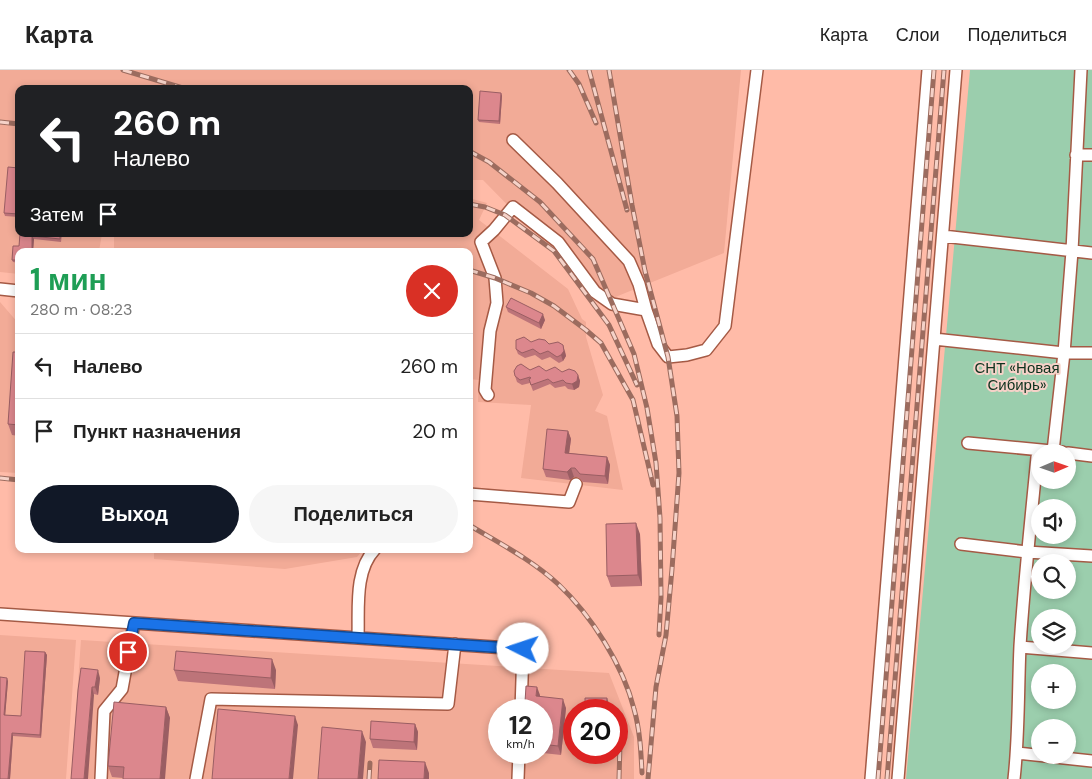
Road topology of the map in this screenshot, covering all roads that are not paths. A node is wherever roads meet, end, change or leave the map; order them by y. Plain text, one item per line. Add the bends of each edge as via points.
1 (757, 70) edge
2 (928, 70) edge
3 (956, 70) edge
4 (1081, 70) edge
5 (513, 140) dead end
6 (1076, 155) junction
7 (1092, 155) edge
8 (943, 236) junction
9 (1072, 251) junction
10 (1092, 252) edge
11 (0, 289) edge
12 (15, 291) edge
13 (646, 310) junction
14 (934, 339) junction
15 (1064, 353) junction
16 (1092, 353) edge
17 (488, 395) dead end
18 (968, 443) dead end
19 (1056, 444) edge
20 (1031, 450) edge
21 (1076, 454) edge
22 (1092, 456) edge
23 (576, 484) dead end
24 (1034, 489) edge
25 (473, 494) edge
26 (961, 544) dead end
27 (1027, 552) junction
28 (371, 553) edge
29 (1092, 556) edge
30 (0, 614) edge
31 (134, 623) junction
32 (358, 637) junction
33 (455, 644) junction
34 (1020, 647) junction
35 (1092, 653) edge
36 (521, 699) edge
37 (1017, 753) junction
38 (1092, 761) edge
39 (519, 764) edge
40 (101, 779) edge
41 (196, 779) edge
42 (518, 779) edge
43 (871, 779) edge
44 (898, 779) edge
45 (1014, 779) edge

1 - 13 lane via 725,326 706,350 668,357 658,344
2 - 43 lane
3 - 8 lane
4 - 6 lane
5 - 13 lane via 629,261
6 - 7 lane
6 - 9 lane
8 - 9 lane
8 - 14 lane
9 - 10 lane
9 - 15 lane
11 - 12 lane
13 - 17 lane via 612,304 595,292 558,242 513,207 481,242 495,278 497,303 490,331 485,390
14 - 15 lane
14 - 44 lane
15 - 16 lane
15 - 19 lane
18 - 20 lane
21 - 22 lane
23 - 25 lane via 569,502
24 - 27 lane
26 - 27 lane
27 - 29 lane
27 - 34 lane
28 - 32 lane via 361,574
30 - 31 lane
31 - 32 lane
31 - 40 lane via 122,689 104,711
32 - 33 lane
33 - 36 lane via 523,649
33 - 41 lane via 448,704 211,699
34 - 35 lane
34 - 37 lane
37 - 38 lane
37 - 45 lane
39 - 42 lane

